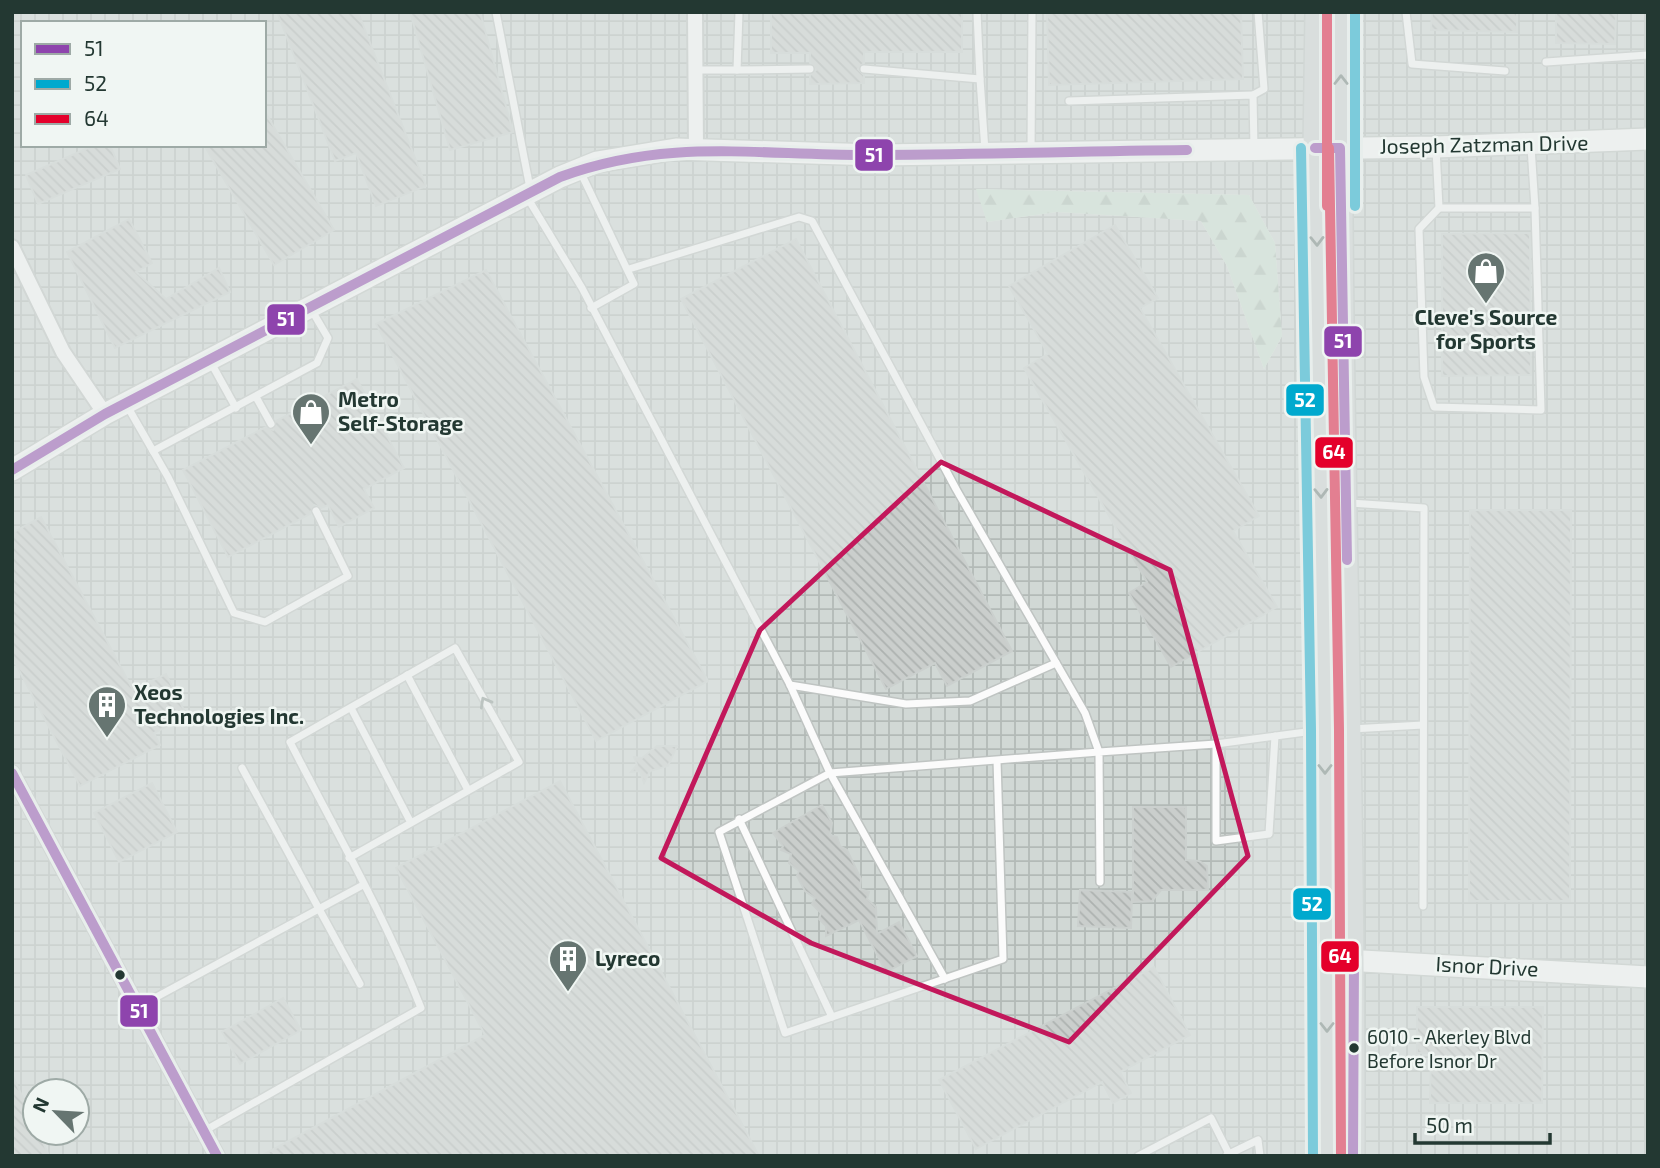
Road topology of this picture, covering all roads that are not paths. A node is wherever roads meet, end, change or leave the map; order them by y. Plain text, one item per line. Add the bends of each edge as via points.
1 (496, 12) edge
2 (695, 12) edge
3 (739, 12) edge
4 (976, 12) edge
5 (1032, 12) edge
6 (1258, 12) edge
7 (1317, 12) edge
8 (1341, 12) edge
9 (1406, 12) edge
10 (1648, 55) edge
11 (1546, 62) dead end
12 (810, 69) dead end
13 (864, 69) dead end
14 (696, 70) junction
15 (737, 70) junction
16 (1505, 71) dead end
17 (979, 79) junction
18 (1253, 95) junction
19 (1069, 102) dead end
20 (1648, 139) edge
21 (1531, 144) junction
22 (1436, 146) junction
23 (1315, 148) junction
24 (1340, 148) junction
25 (1254, 149) junction
26 (696, 150) junction
27 (1031, 151) junction
28 (985, 153) junction
29 (579, 169) junction
30 (527, 197) junction
31 (1439, 208) junction
32 (1535, 208) junction
33 (12, 247) edge
34 (629, 269) junction
35 (590, 308) junction
36 (311, 309) junction
37 (209, 361) junction
38 (256, 397) junction
39 (126, 404) junction
40 (236, 408) junction
41 (105, 414) junction
42 (271, 424) dead end
43 (153, 451) junction
44 (12, 470) edge
45 (1347, 503) junction
46 (316, 511) dead end
47 (1056, 663) junction
48 (407, 675) junction
49 (790, 685) junction
50 (351, 708) junction
51 (1423, 725) junction
52 (1349, 729) junction
53 (1325, 730) junction
54 (1275, 736) junction
55 (1216, 744) junction
56 (1099, 752) junction
57 (997, 760) junction
58 (242, 768) dead end
59 (12, 773) edge
60 (830, 773) junction
61 (468, 790) junction
62 (739, 820) junction
63 (410, 821) junction
64 (349, 858) junction
65 (1100, 882) dead end
66 (363, 885) junction
67 (1423, 906) dead end
68 (318, 909) junction
69 (1327, 959) junction
70 (1354, 959) junction
71 (1648, 977) edge
72 (945, 979) junction
73 (360, 984) dead end
74 (138, 1007) junction
75 (832, 1017) junction
76 (204, 1130) junction
77 (1228, 1155) edge
78 (218, 1156) edge
79 (1138, 1156) edge
80 (1260, 1156) edge
81 (1327, 1156) edge
82 (1353, 1156) edge

1 - 30 lane via 529,183
2 - 14 street
3 - 15 lane
4 - 17 lane
5 - 27 lane
6 - 18 lane via 1264,89
7 - 23 main road
24 -> 8 main road
9 - 16 lane via 1412,64
10 - 11 lane
12 - 15 lane
13 - 17 lane
14 - 15 lane
14 - 26 street
17 - 28 lane
18 - 19 lane
18 - 25 lane
20 - 21 street, Joseph Zatzman Drive
21 - 22 street, Joseph Zatzman Drive
21 - 32 lane
22 - 24 street, Joseph Zatzman Drive
22 - 31 lane
23 - 24 street, Joseph Zatzman Drive
23 - 25 street, Joseph Zatzman Drive
23 -> 53 main road
24 - 45 main road
25 - 27 street, Joseph Zatzman Drive
26 - 28 street, Joseph Zatzman Drive
26 - 29 street, Joseph Zatzman Drive via 627,155
27 - 28 street, Joseph Zatzman Drive
29 - 30 street, Joseph Zatzman Drive
29 - 34 lane
30 - 35 lane
30 - 36 street, Joseph Zatzman Drive
31 - 32 lane
31 - 32 lane via 1419,229 1424,377 1434,407 1541,410
33 - 41 street via 63,352
34 - 35 lane via 634,284
34 - 47 lane via 799,217 812,221
35 - 49 lane
36 - 37 street, Joseph Zatzman Drive
36 - 38 lane via 328,338 317,363
37 - 39 street, Joseph Zatzman Drive
37 - 40 lane
38 - 40 lane
38 - 42 lane
39 - 41 street, Joseph Zatzman Drive
39 - 43 lane
40 - 43 lane
41 - 44 street, Joseph Zatzman Drive
43 - 46 lane via 234,613 265,622 348,576
45 - 51 lane via 1424,508
45 - 52 main road
47 - 49 lane via 970,701 906,704
47 - 56 lane via 1085,713
48 - 50 lane
48 - 61 lane
61 -> 48 lane via 519,762 455,648
49 - 60 lane
50 - 63 lane
50 - 64 lane via 290,742
51 - 52 lane
51 - 67 lane
52 - 53 lane
52 - 70 main road
53 - 54 lane
53 -> 69 main road
54 - 55 lane
54 - 55 lane via 1269,834 1216,841
55 - 56 lane
56 - 57 lane
56 - 65 lane
57 - 60 lane
57 - 72 lane via 1003,959
58 - 68 lane
59 - 74 street
60 - 62 lane
60 - 72 lane
61 - 63 lane
62 - 75 lane
62 - 75 lane via 719,832 785,1033
63 - 64 lane
64 - 66 lane
66 - 68 lane
66 - 76 lane via 400,954 421,1008
68 - 73 lane
68 - 74 lane
69 - 70 street, Isnor Drive
69 -> 81 main road
70 - 71 street, Isnor Drive
70 - 82 main road
72 - 75 lane
74 - 76 street
76 - 78 street
77 - 79 lane via 1211,1118
77 - 80 lane via 1258,1140

